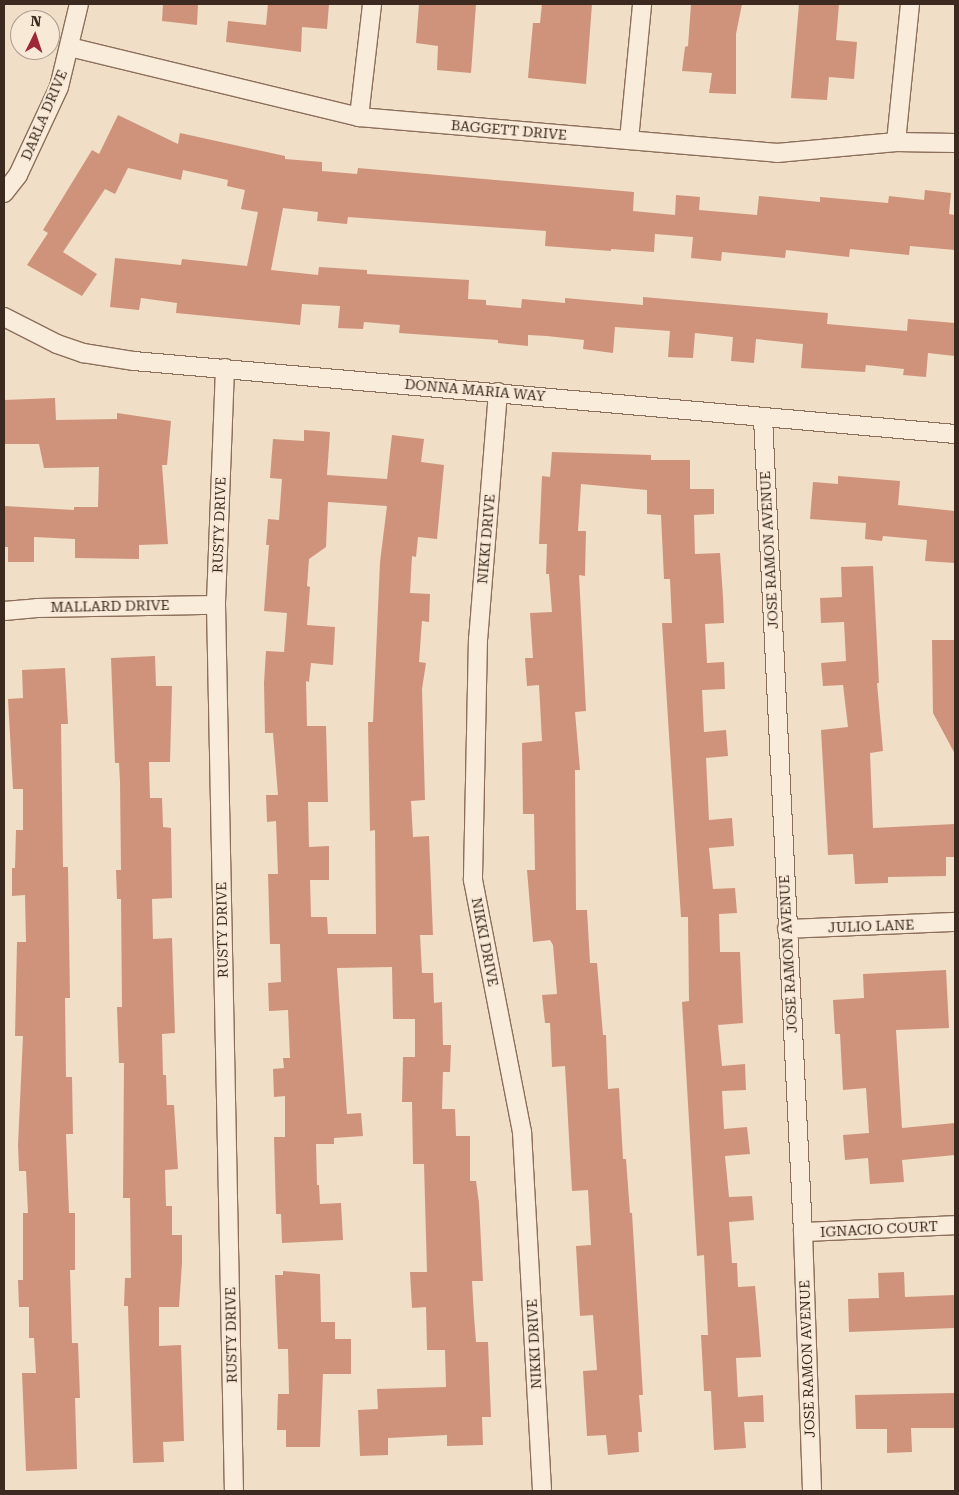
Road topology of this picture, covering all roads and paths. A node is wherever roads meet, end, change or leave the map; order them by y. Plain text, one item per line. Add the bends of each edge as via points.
1 (79, 4) edge
2 (372, 4) edge
3 (642, 4) edge
4 (910, 4) edge
5 (70, 47) junction
6 (359, 117) junction
7 (629, 140) junction
8 (896, 142) junction
9 (955, 143) edge
10 (4, 193) edge
11 (4, 317) edge
12 (225, 368) junction
13 (498, 392) junction
14 (762, 418) junction
15 (955, 434) edge
16 (216, 605) junction
17 (4, 611) edge
18 (955, 922) edge
19 (787, 929) junction
20 (955, 1225) edge
21 (803, 1232) junction
22 (234, 1491) edge
23 (542, 1491) edge
24 (812, 1491) edge

1 - 5 street, DARLA DRIVE
2 - 6 street
3 - 7 street
4 - 8 street
5 - 6 street, BAGGETT DRIVE
5 - 10 street, DARLA DRIVE via 59,87 38,134 18,175
6 - 7 street, BAGGETT DRIVE
7 - 8 street, BAGGETT DRIVE via 776,153
8 - 9 street, BAGGETT DRIVE
11 - 12 street, DONNA MARIA WAY via 36,335 83,353 134,361
12 - 13 street, DONNA MARIA WAY
12 - 16 street, RUSTY DRIVE
13 - 14 street, DONNA MARIA WAY
13 - 23 street, NIKKI DRIVE via 478,638 473,880 522,1132
14 - 15 street, DONNA MARIA WAY
14 - 19 street, JOSE RAMON AVENUE
16 - 17 street, MALLARD DRIVE
16 - 22 street, RUSTY DRIVE
18 - 19 street, JULIO LANE
19 - 21 street, JOSE RAMON AVENUE
20 - 21 street, IGNACIO COURT
21 - 24 street, JOSE RAMON AVENUE

